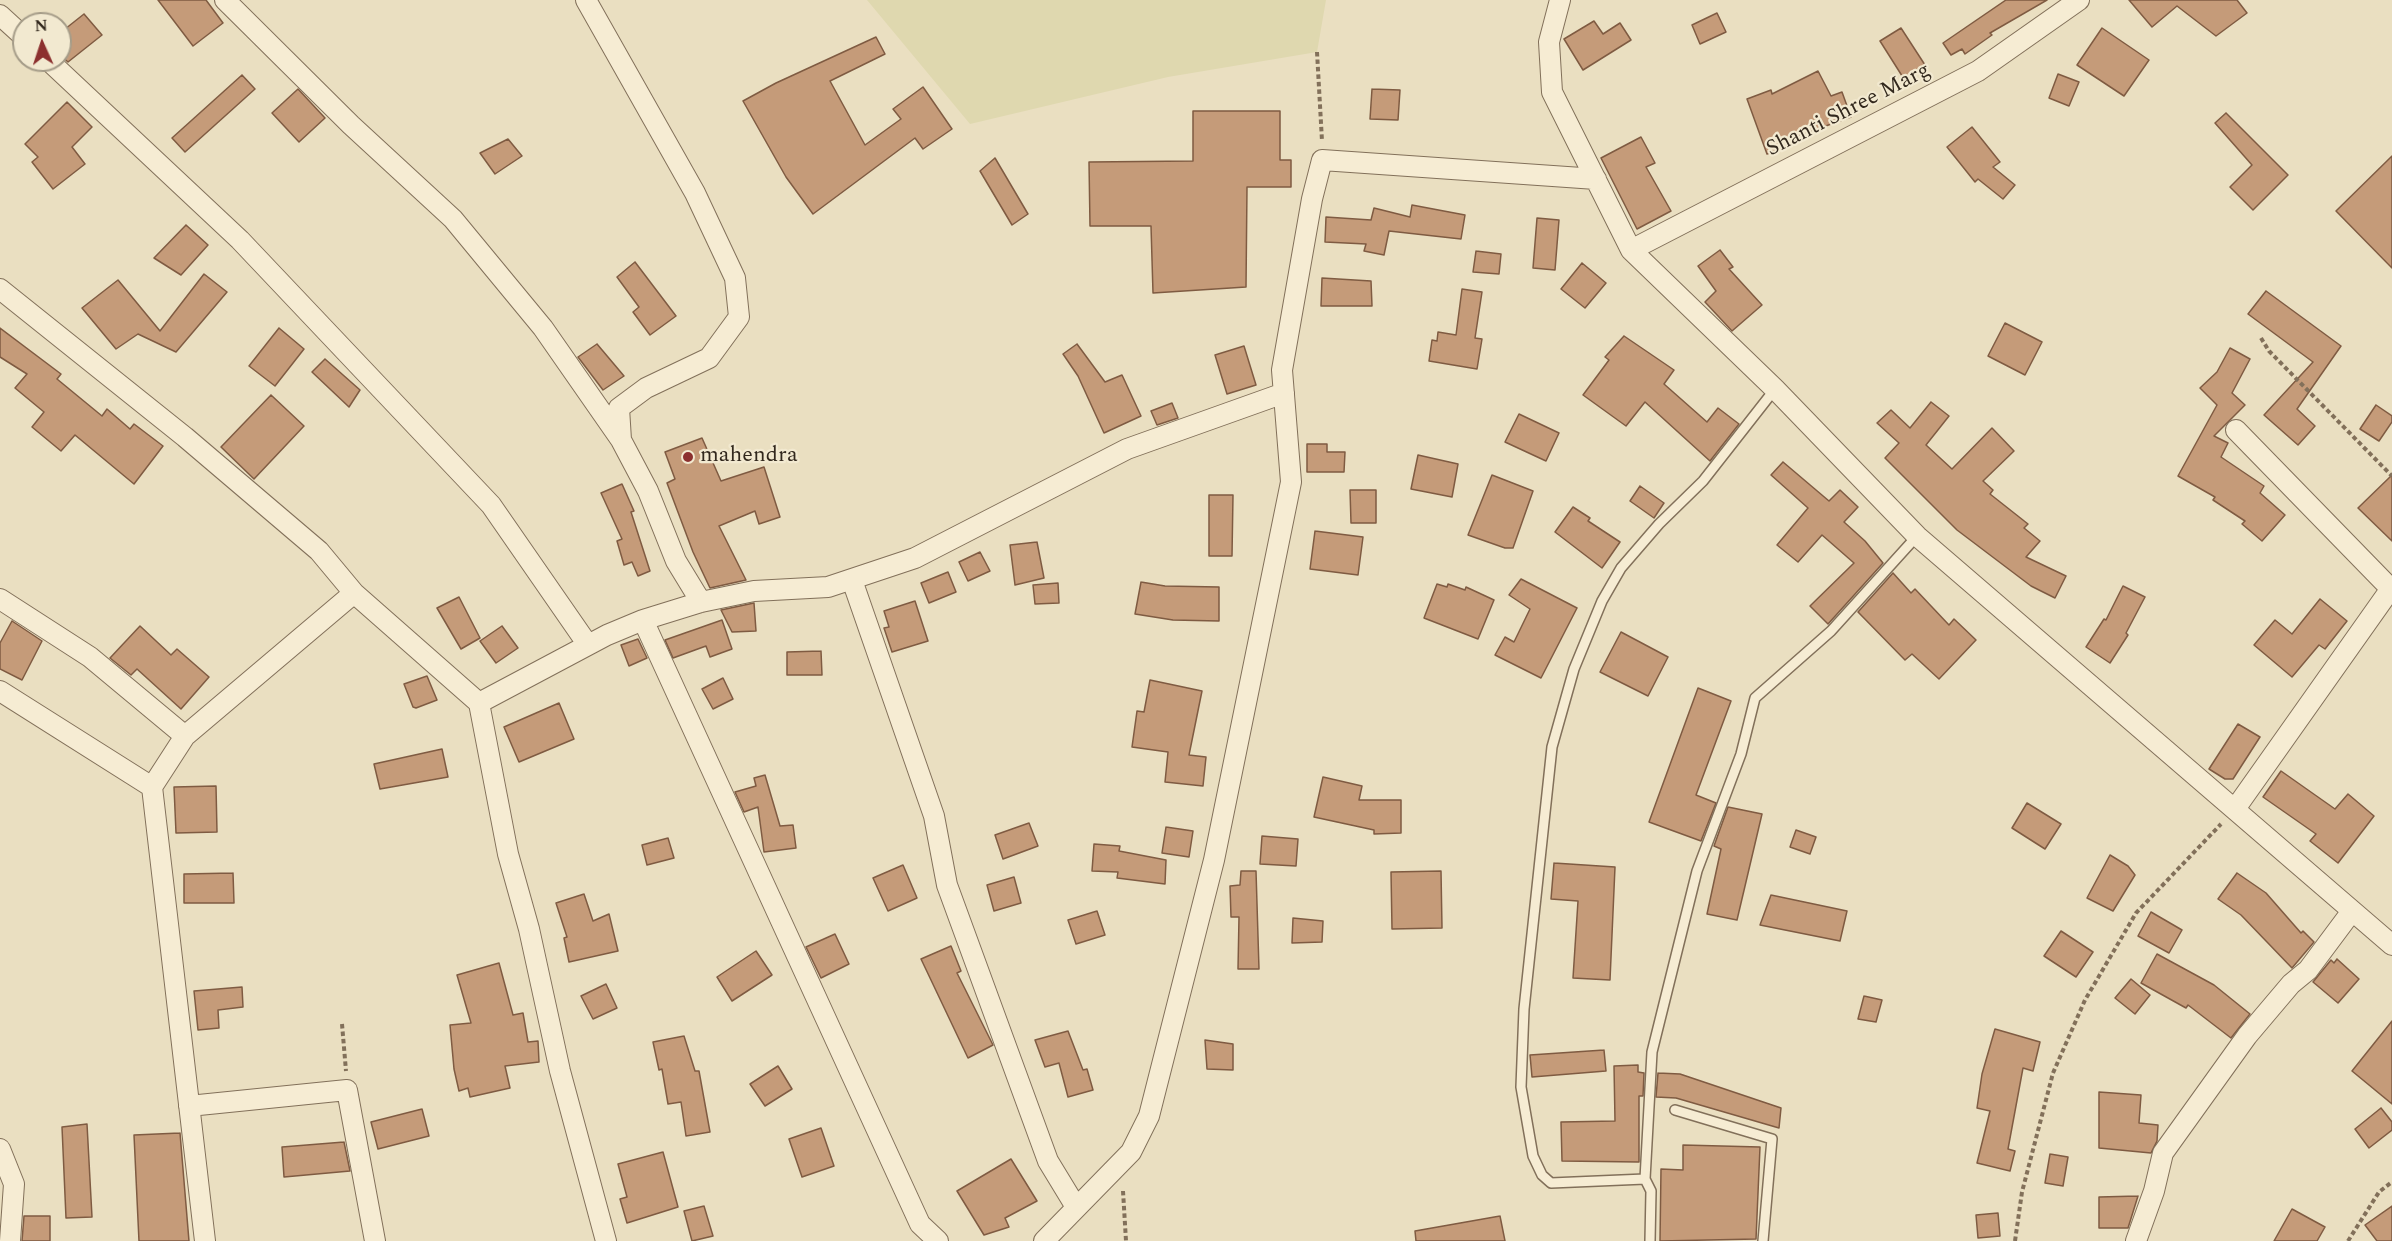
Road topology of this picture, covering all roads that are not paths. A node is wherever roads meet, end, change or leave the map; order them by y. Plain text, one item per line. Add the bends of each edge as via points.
1 (225, 0) edge
2 (586, 0) edge
3 (1560, 0) edge
4 (2079, 0) edge
5 (0, 15) edge
6 (12, 26) edge
7 (61, 72) edge
8 (1596, 179) junction
9 (1631, 250) junction
10 (0, 289) edge
11 (1775, 389) junction
12 (1284, 393) junction
13 (2236, 430) dead end
14 (621, 440) junction
15 (1917, 536) junction
16 (852, 580) junction
17 (2392, 588) edge
18 (354, 593) junction
19 (0, 599) edge
20 (701, 602) junction
21 (643, 620) junction
22 (588, 645) junction
23 (0, 691) edge
24 (479, 704) junction
25 (184, 736) junction
26 (152, 787) junction
27 (2235, 809) junction
28 (2352, 911) junction
29 (2392, 945) edge
30 (189, 1106) junction
31 (1675, 1110) dead end
32 (0, 1149) edge
33 (1645, 1179) junction
34 (1076, 1207) junction
35 (10, 1241) edge
36 (205, 1241) edge
37 (375, 1241) edge
38 (606, 1241) edge
39 (938, 1241) edge
40 (1044, 1241) edge
41 (1650, 1241) edge
42 (1763, 1241) edge
43 (2136, 1241) edge

1 - 14 street via 453,219 543,328
2 - 14 street via 705,214 735,278 739,317 709,358 646,388 619,408
3 - 8 street via 1549,42 1552,92
4 - 9 street, Shanti Shree Marg via 1978,71
5 - 6 street
7 - 22 street via 240,240 491,505
8 - 9 street
8 - 12 street via 1322,160 1282,370
9 - 11 street
10 - 18 street via 185,437 319,551
11 - 15 street
11 - 33 lane via 1703,481 1621,568 1602,601 1574,669 1552,747 1524,1009 1521,1087 1533,1156 1551,1183
12 - 16 street via 1127,449 915,558
12 - 34 street via 1291,482 1214,860 1149,1116 1131,1152
13 - 17 street
14 - 20 street via 648,491 676,561
15 - 27 street
15 - 33 lane via 1832,631 1755,698 1741,754 1697,871 1652,1052
16 - 20 street via 828,587 754,591
16 - 34 street via 933,816 947,885 1048,1161
17 - 27 street
18 - 24 street
18 - 25 street
19 - 25 street via 90,657
20 - 21 street
21 - 22 street
21 - 39 street via 920,1224
22 - 24 street
23 - 26 street
24 - 38 street via 508,854
25 - 26 street
26 - 30 street
27 - 28 street
28 - 29 street
28 - 43 street via 2308,970 2247,1036 2163,1153
30 - 36 street
30 - 37 street via 347,1090
31 - 42 lane via 1772,1139
32 - 35 street via 14,1184
33 - 41 lane via 1651,1191
34 - 40 street

